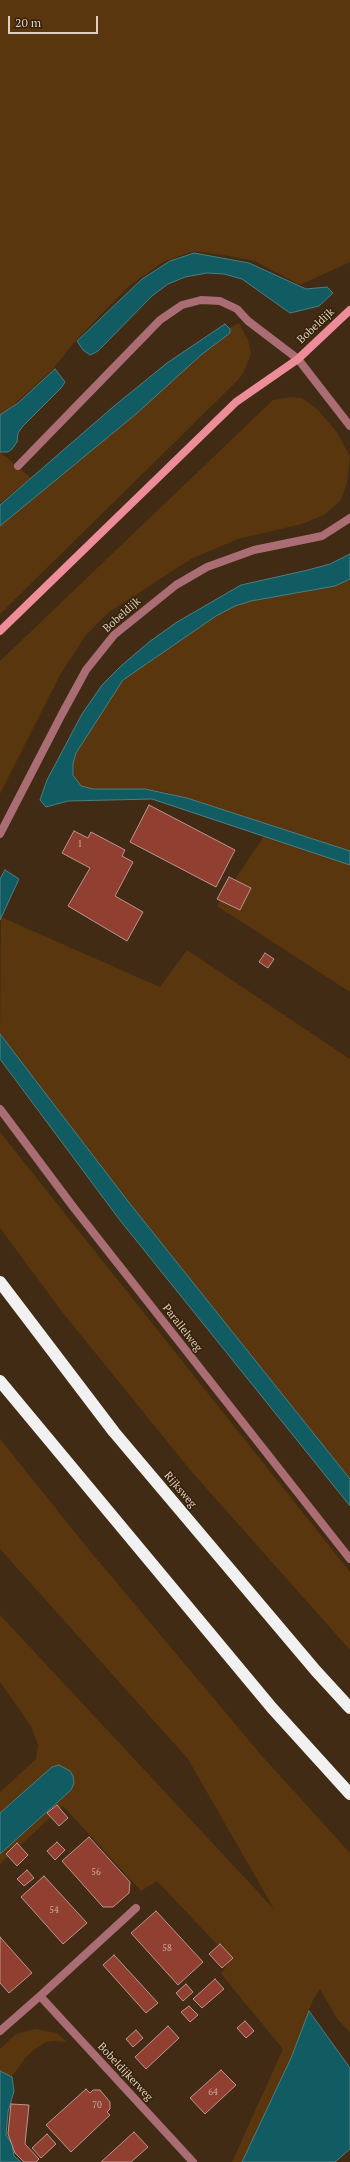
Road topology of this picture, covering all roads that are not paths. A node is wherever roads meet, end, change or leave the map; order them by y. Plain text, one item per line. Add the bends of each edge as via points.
1 (350, 310) edge
2 (298, 359) junction
3 (350, 426) edge
4 (18, 466) dead end
5 (350, 518) edge
6 (0, 632) edge
7 (0, 834) edge
8 (0, 1108) edge
9 (0, 1282) edge
10 (0, 1381) edge
11 (350, 1559) edge
12 (350, 1708) edge
13 (350, 1794) edge
14 (136, 1908) dead end
15 (40, 1996) junction
16 (0, 2031) edge
17 (193, 2162) edge

1 - 2 street, Bobeldijk
2 - 3 street, Bobeldijk
2 - 4 street via 248,321 237,309 225,303 201,300 182,305 160,320
2 - 6 street, Bobeldijk via 236,402
5 - 7 street, Bobeldijk via 322,536 254,550 207,567 176,586 114,635 86,670
8 - 11 street, Parallelweg via 74,1208
9 - 12 highway, Rijksweg via 114,1432
10 - 13 highway via 272,1708
14 - 15 street
15 - 16 street
15 - 17 street, Bobeldijkerweg

